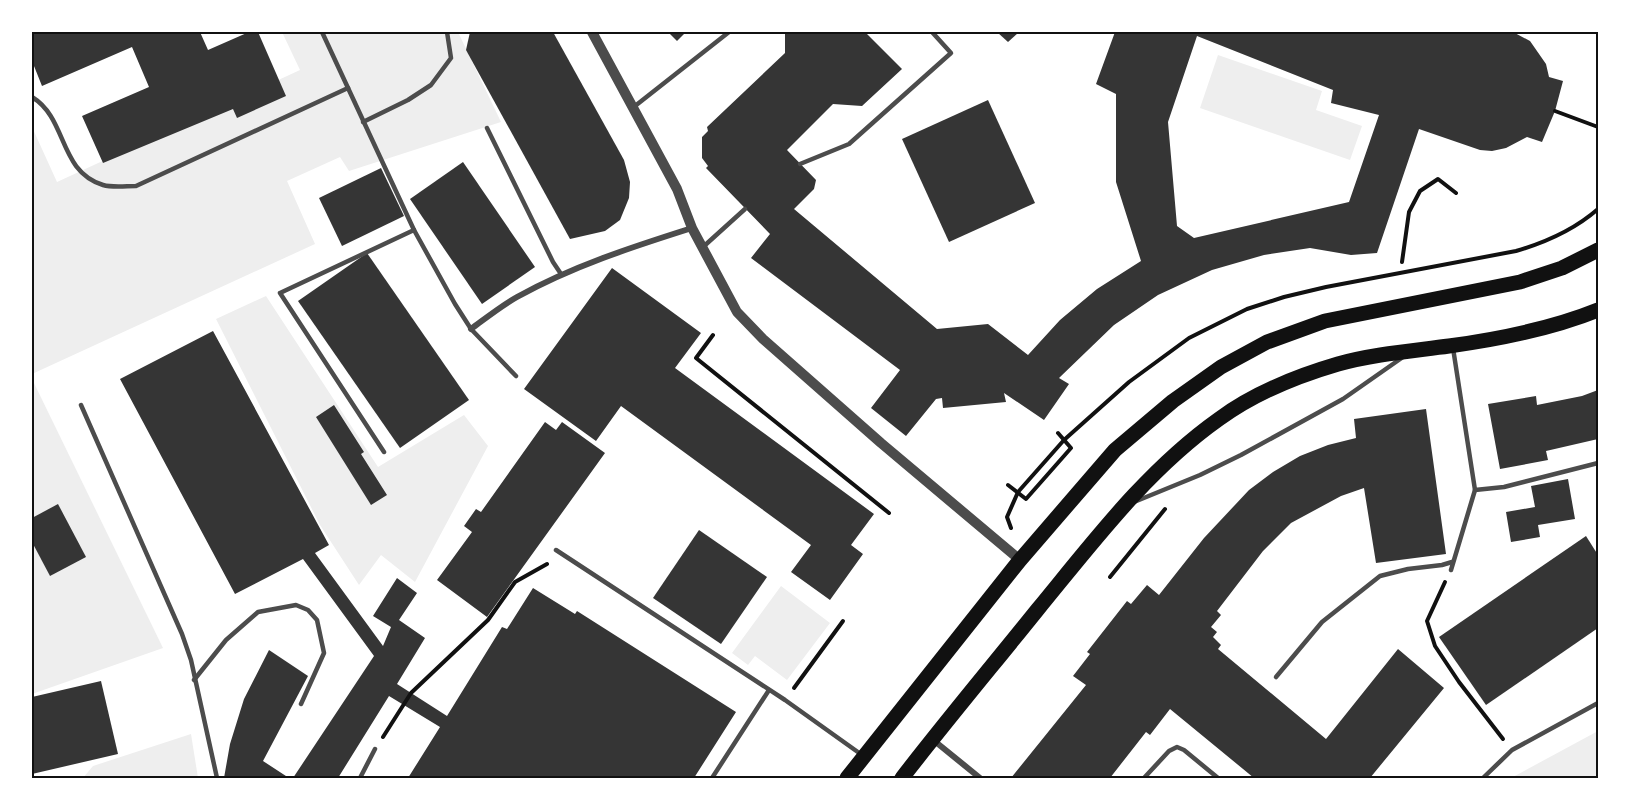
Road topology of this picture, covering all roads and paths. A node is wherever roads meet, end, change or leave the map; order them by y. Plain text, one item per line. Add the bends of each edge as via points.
1 (322, 32) edge
2 (447, 32) edge
3 (592, 32) edge
4 (729, 32) edge
5 (932, 32) edge
6 (348, 88) junction
7 (32, 98) edge
8 (634, 107) junction
9 (1555, 111) dead end
10 (363, 122) junction
11 (1599, 127) edge
12 (487, 128) dead end
13 (800, 164) dead end
14 (1456, 193) dead end
15 (744, 209) dead end
16 (692, 228) junction
17 (414, 230) junction
18 (703, 248) junction
19 (1599, 250) edge
20 (1402, 261) dead end
21 (561, 274) junction
22 (1599, 310) edge
23 (471, 329) junction
24 (713, 335) dead end
25 (1453, 345) junction
26 (1412, 351) junction
27 (516, 376) dead end
28 (81, 405) dead end
29 (1058, 433) dead end
30 (384, 452) dead end
31 (1599, 463) edge
32 (1008, 485) dead end
33 (1475, 490) junction
34 (1121, 508) junction
35 (1164, 509) dead end
36 (889, 513) dead end
37 (556, 550) dead end
38 (1020, 560) junction
39 (1452, 561) junction
40 (547, 564) dead end
41 (1450, 570) joint
42 (1110, 577) dead end
43 (843, 621) dead end
44 (1275, 677) dead end
45 (194, 680) junction
46 (769, 690) junction
47 (785, 700) junction
48 (1599, 703) edge
49 (301, 704) dead end
50 (932, 739) junction
51 (375, 749) joint
52 (1512, 750) junction
53 (864, 757) junction
54 (217, 778) edge
55 (360, 778) edge
56 (712, 778) edge
57 (847, 778) edge
58 (902, 778) edge
59 (980, 778) edge
60 (1144, 778) edge
61 (1218, 778) edge
62 (1483, 778) edge

1 - 6 lane
2 - 10 lane via 450,58 431,85
3 - 8 street
4 - 8 lane
5 - 13 lane via 951,53 849,144
6 - 7 lane via 136,186 105,185 83,176 71,161 55,122 42,103
6 - 10 lane
8 - 16 street via 677,189
9 - 11 path
10 - 17 lane
12 - 21 lane
14 - 20 path via 1438,179 1420,191 1409,212
15 - 18 lane
16 - 18 street
16 - 21 street
17 - 23 lane
17 - 30 lane via 280,293
18 - 38 street via 737,312 763,339
19 - 38 main road via 1520,282 1325,321 1267,342 1221,367 1173,401 1115,450
21 - 23 street via 514,298
22 - 25 main road via 1541,329
23 - 27 lane
24 - 36 path via 696,358
25 - 26 main road
25 - 33 lane
26 - 34 lane via 1343,399 1251,449
26 - 34 main road via 1338,364 1254,399 1220,418 1194,439
28 - 45 lane via 182,634
29 - 32 path via 1071,448 1026,498
31 - 33 lane via 1504,487
33 - 39 lane
34 - 50 main road
35 - 42 path
37 - 46 lane
38 - 53 main road
39 - 41 lane
39 - 44 lane via 1380,576 1322,622
40 - 51 path via 515,582 488,620 411,693
41 - 52 path via 1427,621 1435,646
43 - 47 path
45 - 49 lane via 226,640 258,612 296,605 317,620 324,653
45 - 54 lane
46 - 47 lane
46 - 56 lane
47 - 53 lane
48 - 52 lane
50 - 58 main road
50 - 59 street
51 - 55 lane
52 - 62 lane
53 - 57 main road
60 - 61 lane via 1177,747

